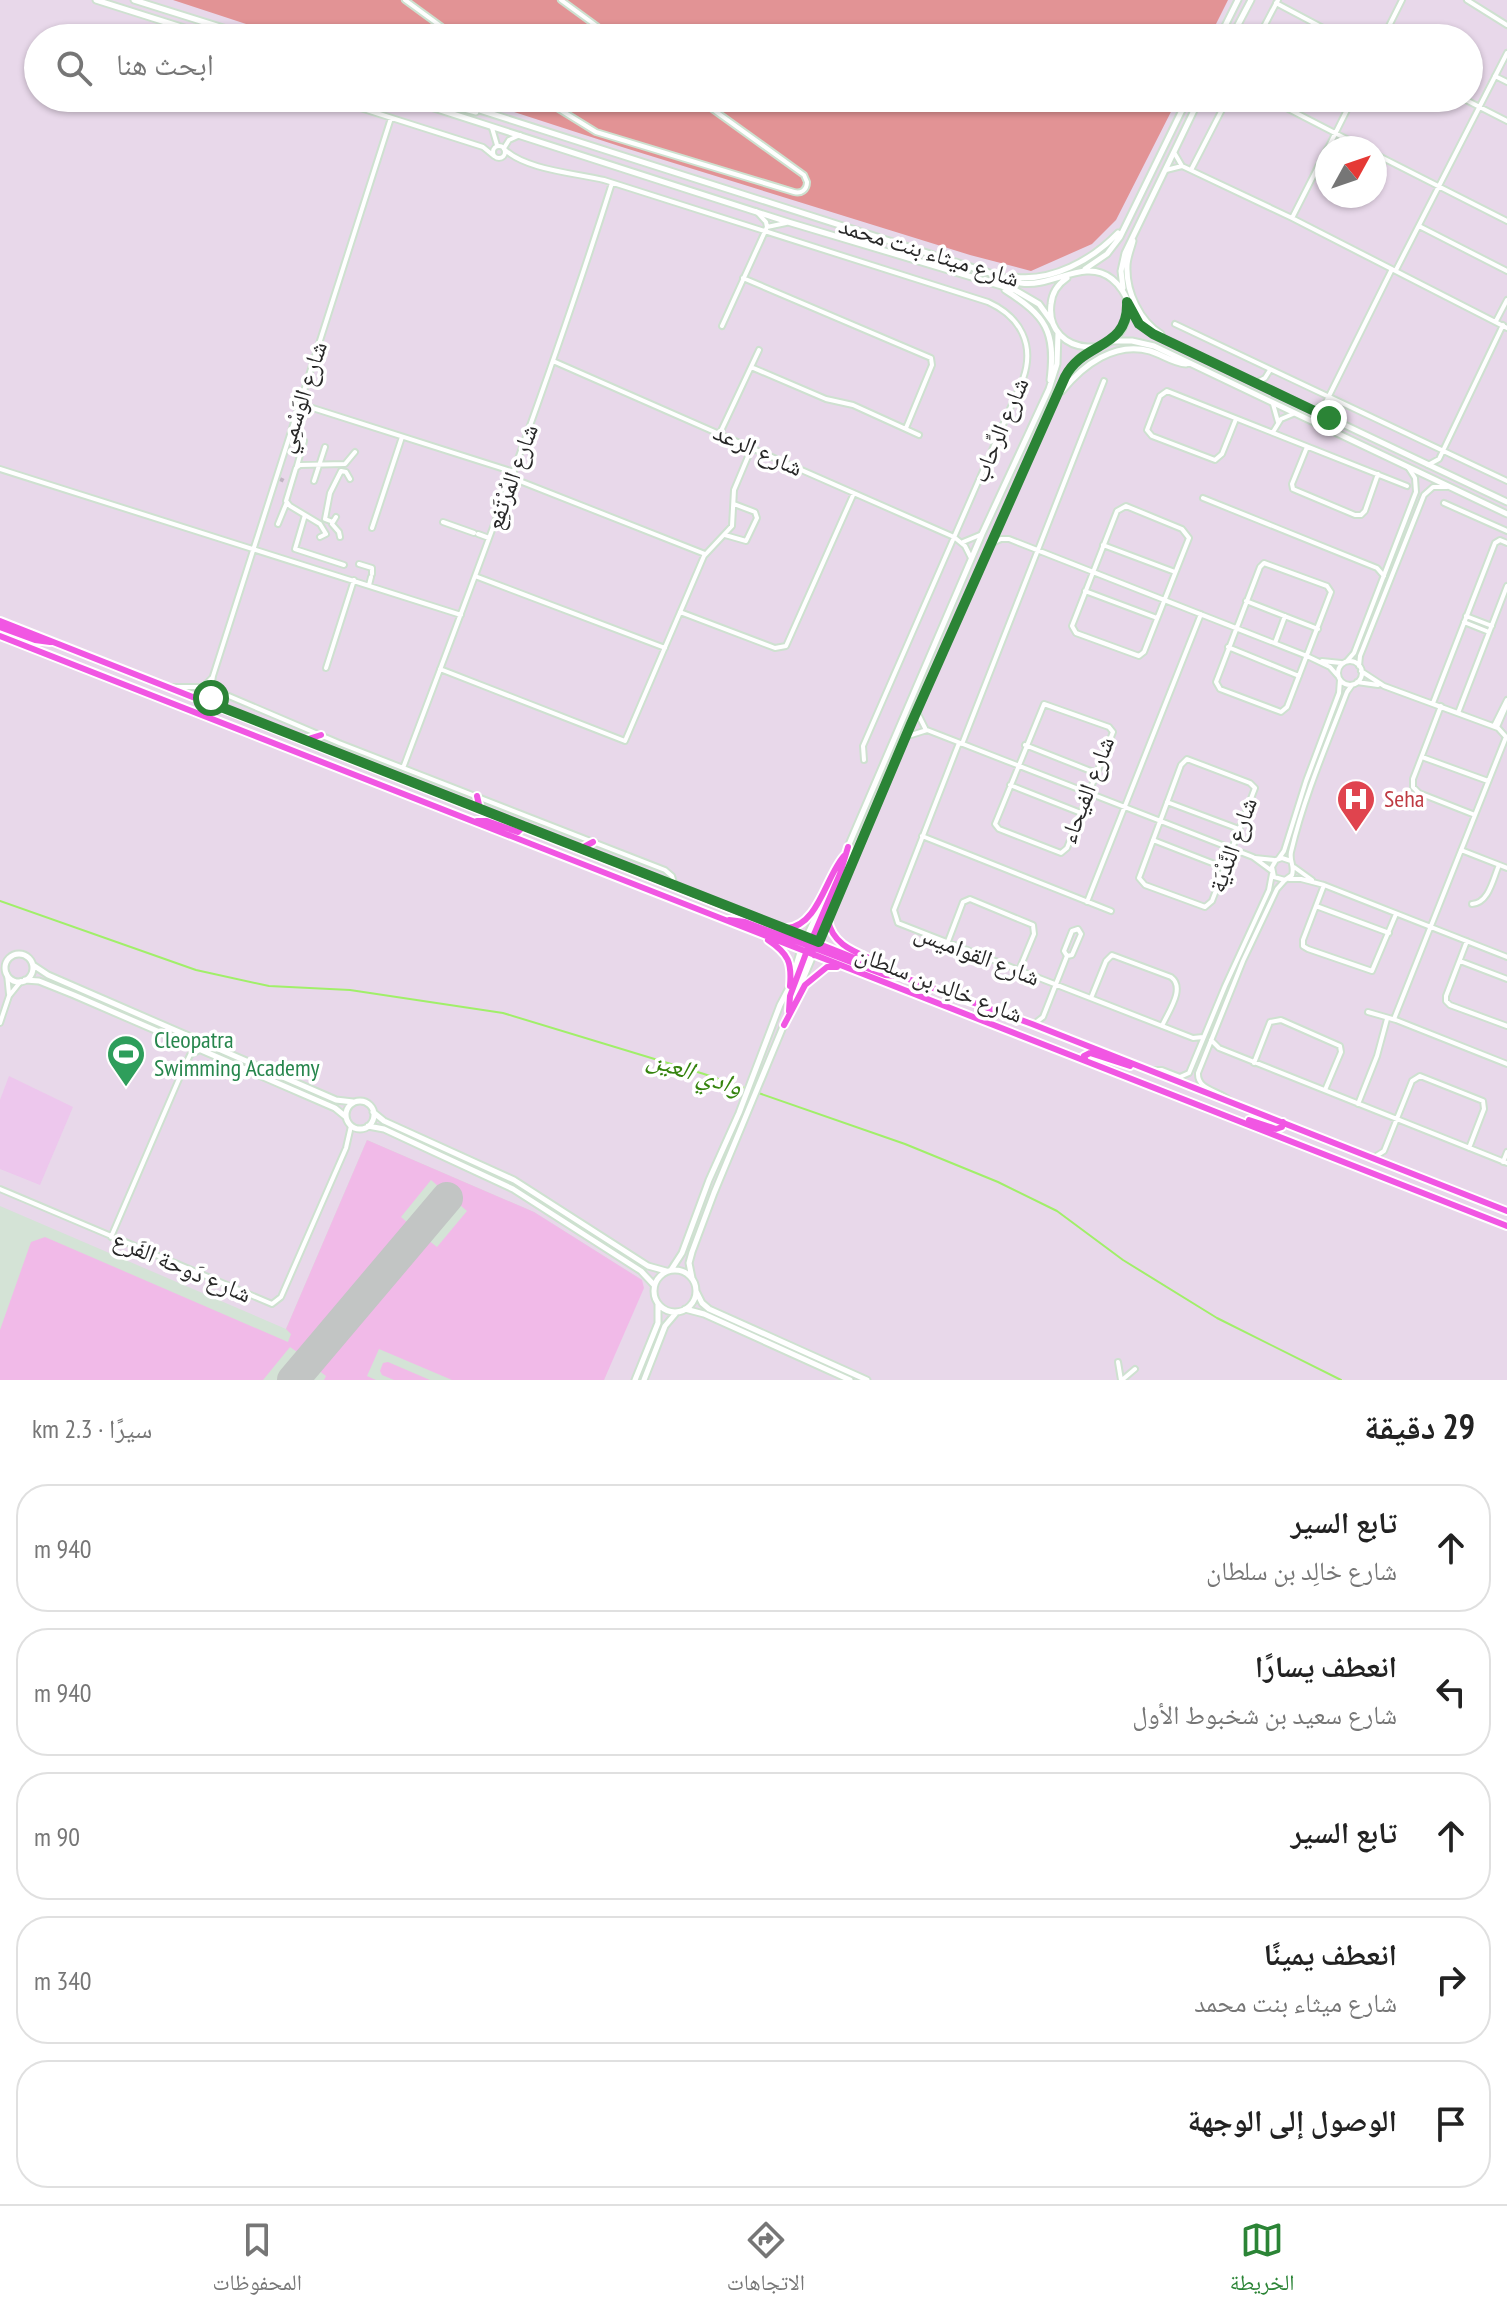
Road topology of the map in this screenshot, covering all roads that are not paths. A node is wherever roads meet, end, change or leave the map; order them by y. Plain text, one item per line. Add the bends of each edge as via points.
1 (96, 0) edge
2 (134, 0) edge
3 (405, 0) edge
4 (561, 0) edge
5 (1238, 0) edge
6 (1251, 0) edge
7 (1402, 0) edge
8 (1467, 0) edge
9 (1277, 2) edge
10 (172, 24) edge
11 (210, 24) edge
12 (438, 24) edge
13 (594, 24) edge
14 (1226, 24) edge
15 (1238, 24) edge
16 (1265, 24) edge
17 (1317, 24) edge
18 (1390, 24) edge
19 (1507, 25) edge
20 (1507, 53) edge
21 (1495, 76) junction
22 (1507, 82) edge
23 (1483, 98) edge
24 (1483, 108) edge
25 (372, 112) edge
26 (447, 112) edge
27 (468, 112) edge
28 (482, 112) edge
29 (564, 112) edge
30 (716, 112) edge
31 (1181, 112) edge
32 (1193, 112) edge
33 (1221, 112) edge
34 (1293, 112) edge
35 (1346, 112) edge
36 (1476, 112) edge
37 (485, 113) junction
38 (391, 118) junction
39 (1507, 121) edge
40 (491, 126) junction
41 (1335, 134) junction
42 (520, 135) junction
43 (1339, 136) edge
44 (496, 146) junction
45 (483, 147) junction
46 (504, 149) junction
47 (1174, 150) junction
48 (494, 156) junction
49 (514, 157) junction
50 (501, 158) junction
51 (1387, 160) edge
52 (1182, 166) junction
53 (1191, 170) junction
54 (1163, 172) junction
55 (1315, 173) edge
56 (612, 183) junction
57 (1439, 186) junction
58 (756, 211) junction
59 (1292, 218) junction
60 (1507, 221) edge
61 (788, 222) junction
62 (1419, 226) junction
63 (766, 229) junction
64 (1123, 229) junction
65 (1134, 234) junction
66 (1394, 270) junction
67 (1083, 271) junction
68 (1507, 271) edge
69 (1071, 275) junction
70 (1001, 276) junction
71 (743, 278) junction
72 (996, 285) junction
73 (1124, 293) junction
74 (1507, 300) edge
75 (1127, 302) junction
76 (1496, 321) junction
77 (1052, 322) junction
78 (1175, 324) dead end
79 (722, 326) dead end
80 (1505, 326) edge
81 (1058, 333) junction
82 (1111, 341) junction
83 (1095, 347) junction
84 (759, 350) dead end
85 (1189, 351) junction
86 (553, 361) junction
87 (1191, 364) junction
88 (751, 367) junction
89 (1270, 370) junction
90 (1265, 378) junction
91 (1104, 381) dead end
92 (1255, 383) junction
93 (1049, 389) junction
94 (1268, 389) junction
95 (1059, 394) junction
96 (1328, 398) junction
97 (300, 404) junction
98 (1273, 404) junction
99 (1325, 404) junction
100 (1313, 410) junction
101 (1295, 414) junction
102 (1329, 418) junction
103 (1236, 419) junction
104 (1278, 422) junction
105 (906, 428) junction
106 (1273, 432) junction
107 (720, 433) junction
108 (919, 435) dead end
109 (402, 437) junction
110 (304, 441) dead end
111 (325, 447) dead end
112 (752, 447) junction
113 (1307, 447) junction
114 (355, 452) dead end
115 (1443, 452) junction
116 (1439, 459) junction
117 (340, 464) junction
118 (320, 465) junction
119 (1428, 465) junction
120 (297, 466) junction
121 (1408, 467) junction
122 (0, 469) edge
123 (343, 470) junction
124 (1443, 472) junction
125 (1378, 474) junction
126 (513, 475) junction
127 (280, 479) junction
128 (350, 479) dead end
129 (314, 481) dead end
130 (1507, 481) edge
131 (291, 482) junction
132 (1407, 486) dead end
133 (1449, 487) junction
134 (854, 493) junction
135 (1203, 498) dead end
136 (287, 502) junction
137 (1507, 502) edge
138 (734, 503) junction
139 (1444, 503) dead end
140 (1507, 514) edge
141 (305, 515) junction
142 (336, 517) dead end
143 (328, 521) junction
144 (1000, 521) junction
145 (443, 522) dead end
146 (278, 524) dead end
147 (320, 524) junction
148 (372, 528) dead end
149 (1507, 531) edge
150 (982, 534) junction
151 (725, 535) junction
152 (320, 537) dead end
153 (340, 537) dead end
154 (954, 537) junction
155 (489, 538) junction
156 (1009, 539) junction
157 (962, 542) junction
158 (1507, 543) edge
159 (990, 544) junction
160 (1103, 545) junction
161 (254, 549) junction
162 (1039, 550) junction
163 (705, 554) junction
164 (971, 560) junction
165 (359, 564) dead end
166 (344, 565) dead end
167 (1388, 567) junction
168 (1377, 568) junction
169 (1093, 572) junction
170 (1175, 572) junction
171 (475, 576) junction
172 (1384, 577) junction
173 (354, 580) junction
174 (369, 585) junction
175 (1507, 586) edge
176 (1085, 591) junction
177 (1164, 600) junction
178 (1246, 601) junction
179 (680, 612) junction
180 (1201, 614) junction
181 (461, 615) junction
182 (1285, 616) junction
183 (1157, 618) junction
184 (1465, 619) junction
185 (0, 621) edge
186 (0, 627) edge
187 (1236, 628) junction
188 (1318, 629) junction
189 (1490, 629) junction
190 (0, 636) edge
191 (57, 642) junction
192 (1275, 643) junction
193 (1228, 647) junction
194 (665, 648) junction
195 (1307, 656) junction
196 (1319, 661) junction
197 (1345, 662) junction
198 (326, 668) dead end
199 (1360, 668) junction
200 (440, 669) junction
201 (213, 676) junction
202 (1299, 676) junction
203 (1339, 678) junction
204 (1354, 683) junction
205 (1384, 686) junction
206 (168, 687) junction
207 (210, 688) junction
208 (1506, 702) edge
209 (1433, 703) junction
210 (216, 705) junction
211 (1441, 706) junction
212 (917, 712) junction
213 (1458, 713) junction
214 (1497, 724) junction
215 (927, 730) junction
216 (321, 735) junction
217 (906, 736) junction
218 (305, 740) junction
219 (961, 743) junction
220 (1025, 745) junction
221 (1422, 757) junction
222 (864, 760) dead end
223 (1017, 765) junction
224 (403, 768) junction
225 (1096, 773) junction
226 (1488, 781) junction
227 (1010, 785) junction
228 (1088, 793) junction
229 (477, 796) junction
230 (1167, 802) junction
231 (1124, 807) junction
232 (480, 809) junction
233 (1081, 813) junction
234 (1475, 815) junction
235 (1160, 821) junction
236 (473, 822) junction
237 (524, 826) junction
238 (1239, 829) junction
239 (922, 836) junction
240 (1153, 840) junction
241 (593, 842) junction
242 (848, 847) junction
243 (580, 849) junction
244 (1232, 849) junction
245 (1461, 850) junction
246 (844, 856) junction
247 (1253, 857) junction
248 (1278, 859) junction
249 (1292, 864) junction
250 (1499, 865) junction
251 (1225, 868) junction
252 (1507, 868) edge
253 (1272, 872) junction
254 (1287, 880) junction
255 (1317, 883) junction
256 (1324, 885) junction
257 (675, 886) junction
258 (1087, 902) junction
259 (1472, 904) dead end
260 (1316, 906) junction
261 (1111, 911) dead end
262 (741, 913) junction
263 (1396, 914) junction
264 (725, 920) junction
265 (828, 920) junction
266 (1431, 927) junction
267 (1389, 933) junction
268 (759, 934) junction
269 (1467, 941) junction
270 (947, 944) junction
271 (810, 946) junction
272 (0, 956) edge
273 (1067, 956) junction
274 (10, 957) junction
275 (1507, 957) edge
276 (1460, 961) junction
277 (33, 965) junction
278 (4, 970) edge
279 (1019, 970) junction
280 (853, 971) junction
281 (900, 976) junction
282 (1507, 979) edge
283 (23, 981) junction
284 (1056, 985) junction
285 (790, 986) junction
286 (9, 996) junction
287 (1091, 998) junction
288 (789, 1011) joint
289 (1368, 1012) dead end
290 (1043, 1017) junction
291 (1387, 1019) junction
292 (1394, 1019) junction
293 (0, 1023) edge
294 (1032, 1024) junction
295 (784, 1025) junction
296 (1162, 1026) junction
297 (1507, 1026) edge
298 (1047, 1030) junction
299 (1203, 1037) junction
300 (1193, 1038) junction
301 (1211, 1040) junction
302 (185, 1044) junction
303 (1199, 1047) junction
304 (1219, 1048) junction
305 (200, 1050) junction
306 (1207, 1051) junction
307 (190, 1055) junction
308 (1086, 1061) junction
309 (1254, 1063) junction
310 (1507, 1064) edge
311 (1138, 1066) junction
312 (1148, 1070) junction
313 (1325, 1090) junction
314 (353, 1102) junction
315 (1231, 1102) junction
316 (1358, 1104) junction
317 (373, 1112) junction
318 (346, 1117) junction
319 (1237, 1119) junction
320 (1397, 1119) junction
321 (1283, 1122) junction
322 (351, 1126) junction
323 (368, 1126) junction
324 (1469, 1148) junction
325 (1384, 1151) junction
326 (1507, 1152) edge
327 (1372, 1158) junction
328 (1505, 1162) edge
329 (1391, 1166) junction
330 (0, 1189) edge
331 (1507, 1211) edge
332 (1507, 1226) edge
333 (111, 1237) junction
334 (668, 1271) junction
335 (692, 1278) junction
336 (654, 1285) junction
337 (696, 1291) junction
338 (657, 1303) junction
339 (685, 1309) junction
340 (677, 1312) junction
341 (1118, 1362) dead end
342 (1135, 1369) dead end
343 (635, 1380) edge
344 (644, 1380) edge
345 (850, 1380) edge
346 (867, 1380) edge
347 (1122, 1380) edge

1 - 10 main road
2 - 11 main road
3 - 12 street
4 - 13 street
5 - 14 main road
6 - 15 main road
7 - 18 street
8 - 19 street
9 - 16 street
9 - 17 street
20 - 21 street
21 - 22 street
21 - 23 street
24 - 39 street
25 - 38 street
26 - 40 main road, شارع ميثاء بنت محمد
27 - 37 main road
28 - 37 main road, شارع ميثاء بنت محمد
29 - 30 street via 596,132 796,192 805,188 804,175
31 - 64 main road
32 - 47 main road
33 - 53 street
34 - 41 street
35 - 41 street
36 - 57 street
37 - 70 main road, شارع ميثاء بنت محمد
38 - 45 street
38 - 97 street, شارع الوَسْمِي
40 - 42 main road, شارع ميثاء بنت محمد
40 - 44 street
41 - 43 street
42 - 46 street
42 - 58 main road, شارع ميثاء بنت محمد
44 - 45 street
44 - 46 street, شارع الرِّحاب
44 - 48 street
45 - 48 street
46 - 49 street, شارع الرِّحاب
46 - 50 street
47 - 52 street
47 - 54 main road
48 - 50 street
49 - 50 street, شارع الرِّحاب
49 - 56 street, شارع الرِّحاب
51 - 57 street
52 - 53 street
52 - 54 street
53 - 59 street
54 - 65 main road
55 - 59 street
56 - 63 street, شارع الرِّحاب
56 - 86 street, شارع المُرْتَفِع
57 - 60 street
57 - 62 street
58 - 61 main road, شارع ميثاء بنت محمد
58 - 63 street
59 - 66 street
61 - 63 street
61 - 72 main road, شارع ميثاء بنت محمد
62 - 66 street
62 - 68 street
63 - 71 street
63 - 154 street, شارع الرِّحاب via 988,302 1023,330 1027,367
64 - 67 main road via 1107,254
64 - 70 main road via 1099,252 1052,274 1031,279
65 - 73 main road via 1122,261
65 - 85 main road via 1127,270 1136,306 1152,328
66 - 76 street
66 - 96 street
67 - 69 main road, شارع ميثاء بنت محمد
67 - 73 main road via 1107,275
69 - 70 main road, شارع ميثاء بنت محمد via 1033,284
69 - 77 main road via 1055,290
71 - 79 street
71 - 105 street via 931,358
72 - 77 main road, شارع ميثاء بنت محمد via 1034,300
72 - 93 main road via 1028,304 1041,319 1052,347
73 - 75 main road
74 - 76 street
75 - 82 main road via 1125,324
75 - 85 main road via 1146,329
76 - 80 street
77 - 81 main road
78 - 89 street
80 - 115 street
81 - 83 main road via 1076,345
81 - 93 main road
82 - 83 main road
82 - 87 main road via 1145,343
83 - 95 main road via 1072,364
84 - 88 street
85 - 92 main road
86 - 107 street, شارع الرعد
86 - 126 street, شارع المُرْتَفِع
87 - 95 main road via 1125,349 1084,367
87 - 98 main road
88 - 105 street
88 - 107 street
89 - 90 street
89 - 96 street
90 - 92 street
90 - 94 street
91 - 162 street, شارع القواميس
92 - 94 main road
93 - 150 main road
94 - 100 main road
95 - 144 main road
96 - 99 street
96 - 115 street
97 - 109 street
97 - 127 street, شارع الوَسْمِي
98 - 101 main road
98 - 104 street
99 - 100 street
99 - 102 street
100 - 102 main road
101 - 104 street
101 - 121 main road
102 - 119 main road
103 - 103 street via 1167,391 1147,427 1149,435 1215,460
103 - 106 street
104 - 106 street
105 - 108 street
106 - 113 street
107 - 112 street, شارع الرعد
109 - 126 street
109 - 148 street
110 - 120 street
111 - 118 street
112 - 134 street, شارع الرعد
112 - 138 street
113 - 125 street
113 - 125 street via 1293,489 1341,509 1363,514
114 - 117 street
115 - 116 street
115 - 130 street
116 - 119 street
116 - 124 street
117 - 118 street
117 - 123 street
118 - 120 street
118 - 129 street
119 - 124 main road
120 - 131 street
121 - 133 main road
121 - 167 street via 1417,488
122 - 161 street
123 - 128 street
123 - 143 street via 330,493
124 - 137 main road
125 - 132 street
126 - 155 street, شارع المُرْتَفِع
126 - 163 street
127 - 131 street
127 - 161 street, شارع الوَسْمِي
131 - 136 street
133 - 140 main road
133 - 199 street via 1433,487 1424,495 1360,656
134 - 154 street, شارع الرعد
134 - 179 street via 786,646 775,648
135 - 168 street
136 - 141 street
136 - 146 street
138 - 151 street via 733,522
138 - 151 street via 758,516 746,541
139 - 149 street
141 - 147 street
141 - 166 street via 295,549
142 - 143 street
143 - 147 street
143 - 153 street
144 - 156 street
144 - 159 main road
145 - 155 street
147 - 152 street via 326,534
150 - 157 street
150 - 164 main road
151 - 163 street
154 - 157 street, شارع الرعد
154 - 222 street, شارع الرِّحاب via 863,746
155 - 171 street, شارع المُرْتَفِع
156 - 159 street
156 - 162 street
157 - 164 street
158 - 184 street via 1495,543
159 - 212 main road
160 - 169 street
160 - 170 street
160 - 170 street via 1117,511 1126,506 1186,531 1188,542
161 - 173 street
161 - 201 street, شارع الوَسْمِي
162 - 169 street
162 - 219 street, شارع القواميس
163 - 179 street
164 - 242 main road
165 - 174 street via 372,568
167 - 168 street
167 - 172 street
168 - 172 street
169 - 176 street
169 - 177 street
170 - 177 street
171 - 181 street, شارع المُرْتَفِع
171 - 194 street
172 - 197 street via 1354,653
173 - 174 street
173 - 198 street
174 - 181 street
175 - 189 street
176 - 183 street
176 - 183 street via 1072,626 1076,633 1139,656
177 - 180 street
177 - 183 street
178 - 182 street
178 - 187 street
178 - 188 street via 1264,563 1327,586 1331,594
179 - 194 street
180 - 187 street
180 - 231 street
181 - 200 street, شارع المُرْتَفِع
182 - 188 street
182 - 192 street
184 - 189 street
184 - 209 street
185 - 191 main road, شارع خالِد بن سلطان
186 - 191 main road
187 - 192 street
187 - 193 street
188 - 195 street
189 - 213 street
190 - 236 main road, شارع خالِد بن سلطان
191 - 206 main road, شارع خالِد بن سلطان
192 - 195 street
193 - 202 street
193 - 202 street via 1216,679 1220,689 1281,712
194 - 200 street via 625,741
195 - 196 street
195 - 202 street
196 - 197 street
196 - 203 street
197 - 199 street
197 - 203 street
199 - 204 street
199 - 205 street
200 - 224 street, شارع المُرْتَفِع
201 - 206 street via 203,687
201 - 207 street, شارع الوَسْمِي
203 - 204 street
203 - 248 street via 1339,693
204 - 205 street
204 - 249 street via 1312,785
205 - 209 street
206 - 210 main road, شارع خالِد بن سلطان
207 - 210 street
207 - 216 street
208 - 214 street
209 - 211 street
210 - 218 main road, شارع خالِد بن سلطان
211 - 213 street
211 - 221 street
212 - 215 street
212 - 217 main road
213 - 214 street
214 - 226 street via 1505,740
215 - 217 street
215 - 219 street
216 - 218 main road
216 - 224 street
217 - 265 main road
218 - 232 main road, شارع خالِد بن سلطان
219 - 223 street
219 - 239 street, شارع القواميس
220 - 223 street, شارع الفيحاء
220 - 225 street
220 - 225 street, شارع الفيحاء via 1044,704 1109,727 1113,732
221 - 226 street
221 - 234 street via 1413,779 1415,791
223 - 227 street, شارع الفيحاء
223 - 228 street
224 - 229 street
225 - 228 street, شارع الفيحاء
226 - 234 street
227 - 233 street
227 - 233 street, شارع الفيحاء via 996,826 1059,853 1067,848
228 - 231 street
228 - 233 street, شارع الفيحاء
229 - 232 main road
229 - 241 street
230 - 235 street, شارع النَّدْيَة
230 - 238 street
230 - 238 street, شارع النَّدْيَة via 1182,762 1194,760 1253,785
231 - 235 street
231 - 258 street
232 - 237 main road, شارع خالِد بن سلطان
234 - 245 street
235 - 240 street, شارع النَّدْيَة
235 - 244 street
236 - 237 main road via 487,821 518,832
236 - 264 main road, شارع خالِد بن سلطان
237 - 243 main road, شارع خالِد بن سلطان
238 - 244 street, شارع النَّدْيَة
239 - 258 street
239 - 270 street, شارع القواميس via 894,915 898,923
240 - 251 street
240 - 251 street, شارع النَّدْيَة via 1140,875 1145,885 1205,907
241 - 243 main road
241 - 257 street via 665,870
242 - 246 main road
242 - 271 main road
243 - 257 main road, شارع خالِد بن سلطان
244 - 247 street
244 - 251 street, شارع النَّدْيَة
245 - 250 street
245 - 266 street
246 - 262 main road via 813,910 793,928
246 - 271 main road
247 - 248 street
247 - 253 street
248 - 249 street
248 - 253 street
249 - 254 street
249 - 255 street
250 - 252 street
250 - 259 street via 1484,900
253 - 254 street
253 - 299 street via 1271,886
254 - 255 street
254 - 301 street via 1277,889
255 - 256 street
256 - 260 street
256 - 263 street
257 - 262 main road, شارع خالِد بن سلطان
258 - 261 street
260 - 267 street
260 - 267 street via 1303,946 1367,972 1376,967
262 - 271 main road, شارع خالِد بن سلطان
263 - 266 street
263 - 267 street
264 - 268 main road, شارع خالِد بن سلطان
264 - 271 main road
265 - 271 main road
265 - 281 main road via 845,948
266 - 269 street
266 - 292 street
268 - 271 main road, شارع خالِد بن سلطان
268 - 285 main road via 790,963
269 - 275 street
269 - 276 street
270 - 279 street, شارع القواميس
270 - 279 street via 963,902 970,899 1033,925
271 - 280 main road, شارع خالِد بن سلطان
271 - 281 main road, شارع خالِد بن سلطان
271 - 285 main road
271 - 288 main road
272 - 274 main road
273 - 273 street via 1081,934 1078,929 1072,931
273 - 284 street
274 - 277 main road via 25,955
274 - 278 main road
276 - 282 street
276 - 297 street via 1446,1001
277 - 283 main road
277 - 314 main road via 336,1100
278 - 283 main road via 13,980
278 - 286 street
279 - 284 street, شارع القواميس
280 - 295 main road via 825,968 805,985
280 - 308 main road, شارع خالِد بن سلطان
281 - 294 main road, شارع خالِد بن سلطان
283 - 286 street
283 - 302 main road via 44,982
284 - 287 street, شارع القواميس
284 - 290 street
285 - 334 main road via 680,1258
286 - 293 street
287 - 296 street, شارع القواميس
287 - 296 street via 1110,956 1145,966 1178,985
288 - 295 main road
289 - 291 street
290 - 294 street
290 - 298 street
291 - 292 street
291 - 316 street
292 - 310 street
294 - 298 main road, شارع خالِد بن سلطان
295 - 335 main road via 692,1252
296 - 300 street, شارع القواميس
298 - 311 main road, شارع خالِد بن سلطان
299 - 300 street, شارع القواميس
299 - 303 street
300 - 303 street
301 - 304 street
301 - 306 street
302 - 305 main road
302 - 307 street
303 - 312 street via 1185,1077
304 - 306 street
304 - 309 street
305 - 307 street
305 - 318 main road
306 - 315 street via 1198,1080
307 - 333 street
308 - 311 main road via 1088,1053
308 - 319 main road, شارع خالِد بن سلطان
309 - 313 street
309 - 313 street via 1270,1022 1277,1019 1340,1046
311 - 312 main road, شارع خالِد بن سلطان
312 - 315 main road, شارع خالِد بن سلطان
313 - 316 street
314 - 317 main road via 366,1102
314 - 318 main road
315 - 321 main road, شارع خالِد بن سلطان
316 - 320 street
317 - 323 main road
317 - 334 main road via 514,1180 648,1266
318 - 322 main road
319 - 321 main road via 1276,1129
319 - 332 main road, شارع خالِد بن سلطان
320 - 324 street
320 - 324 street via 1416,1076 1481,1099 1484,1109
320 - 325 street
321 - 327 main road, شارع خالِد بن سلطان
322 - 323 main road
322 - 333 street, شارع دَوحة الفَرع via 346,1148 275,1304
323 - 336 main road via 513,1189 645,1273
324 - 328 street
325 - 327 street
325 - 329 street
326 - 328 street
327 - 329 main road, شارع خالِد بن سلطان
329 - 331 main road, شارع خالِد بن سلطان
330 - 333 street, شارع دَوحة الفَرع
334 - 335 main road via 683,1271
334 - 336 main road
335 - 337 main road
336 - 338 main road
337 - 339 main road
337 - 346 main road via 709,1309
338 - 340 main road
338 - 343 main road via 658,1323
339 - 340 main road
339 - 345 main road
340 - 344 main road via 665,1326
341 - 347 street
342 - 347 street

